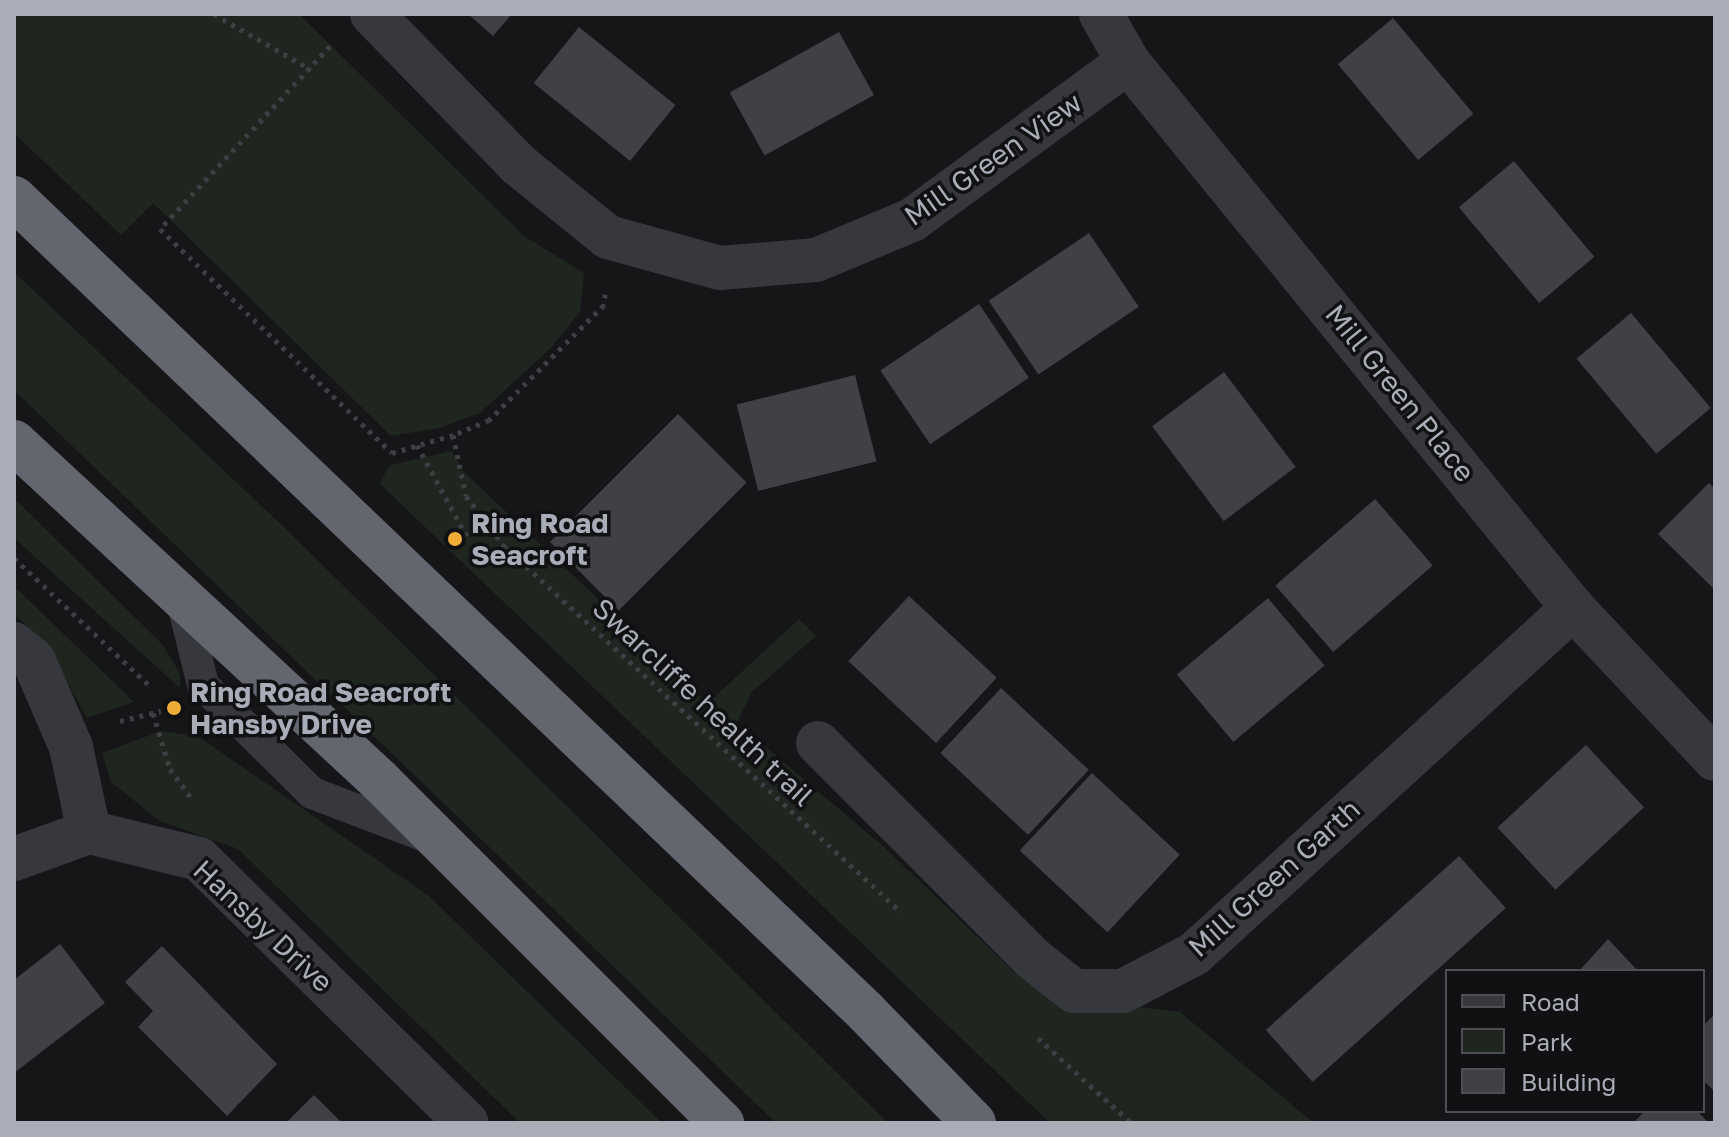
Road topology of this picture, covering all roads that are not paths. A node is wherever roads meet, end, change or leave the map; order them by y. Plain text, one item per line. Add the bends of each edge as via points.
1 (1101, 14) edge
2 (355, 25) edge
3 (1128, 62) junction
4 (14, 198) edge
5 (14, 442) edge
6 (1573, 608) junction
7 (14, 644) edge
8 (817, 729) dead end
9 (1715, 759) edge
10 (89, 832) junction
11 (14, 859) edge
12 (467, 1123) edge
13 (722, 1123) edge
14 (974, 1123) edge

1 - 3 street, Mill Green Place
2 - 3 street, Mill Green View via 608,237 720,268 816,260 912,220
3 - 6 street, Mill Green Place
4 - 14 highway via 866,1012
5 - 13 highway via 443,843
6 - 8 street, Mill Green Garth via 1194,954 1123,991 1074,991 1032,958
6 - 9 street, Mill Green Place
7 - 10 street via 34,661 71,747
10 - 11 street
10 - 12 street, Hansby Drive via 199,859

